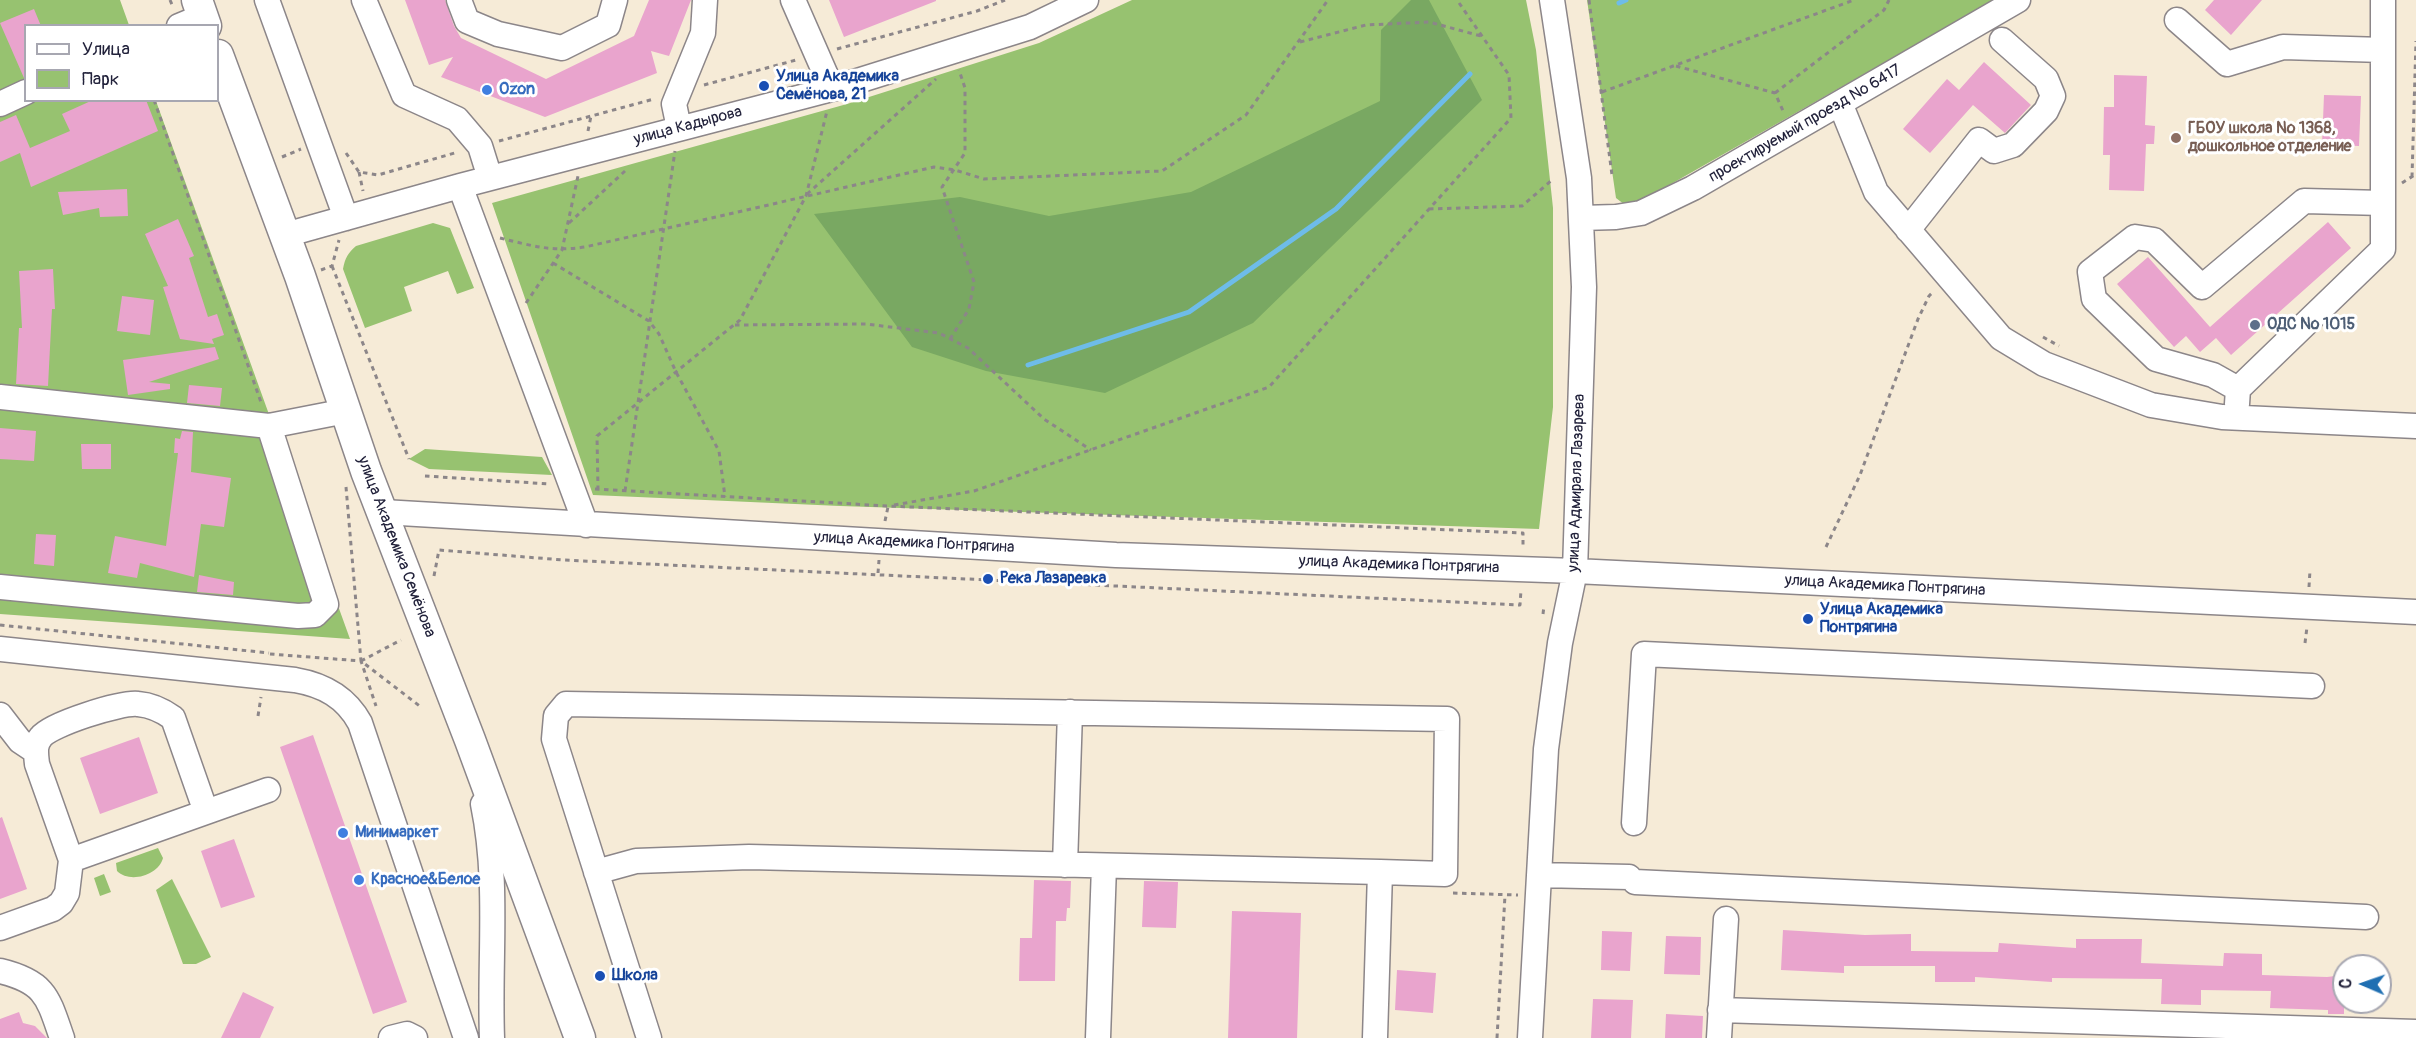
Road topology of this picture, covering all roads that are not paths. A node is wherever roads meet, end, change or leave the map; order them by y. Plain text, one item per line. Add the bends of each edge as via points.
1 (267, 0) edge
2 (364, 0) edge
3 (459, 0) edge
4 (615, 0) edge
5 (705, 0) edge
6 (794, 0) edge
7 (1086, 0) edge
8 (1552, 0) edge
9 (2018, 0) edge
10 (2383, 0) edge
11 (1062, 5) edge
12 (2177, 20) dead end
13 (2002, 40) dead end
14 (2383, 50) junction
15 (219, 58) edge
16 (832, 88) junction
17 (24, 93) edge
18 (1840, 103) junction
19 (0, 104) edge
20 (679, 128) junction
21 (490, 178) junction
22 (460, 186) junction
23 (2383, 203) junction
24 (346, 218) junction
25 (1581, 218) junction
26 (1908, 230) junction
27 (285, 235) junction
28 (2238, 389) junction
29 (0, 397) edge
30 (346, 411) junction
31 (2236, 418) junction
32 (269, 426) junction
33 (2416, 426) edge
34 (383, 512) junction
35 (586, 525) junction
36 (1575, 571) junction
37 (0, 587) edge
38 (2416, 612) edge
39 (0, 649) edge
40 (2312, 686) dead end
41 (1070, 712) junction
42 (0, 715) edge
43 (470, 740) junction
44 (35, 751) junction
45 (268, 790) dead end
46 (206, 812) junction
47 (1634, 823) dead end
48 (71, 860) junction
49 (1065, 865) junction
50 (1104, 866) junction
51 (596, 872) junction
52 (1380, 872) junction
53 (1533, 885) junction
54 (2366, 917) dead end
55 (1726, 919) dead end
56 (0, 928) edge
57 (0, 971) edge
58 (490, 995) junction
59 (454, 1002) junction
60 (1720, 1010) junction
61 (2127, 1030) edge
62 (2416, 1032) edge
63 (62, 1038) edge
64 (391, 1038) edge
65 (415, 1038) edge
66 (466, 1038) edge
67 (492, 1038) edge
68 (580, 1038) edge
69 (649, 1038) edge
70 (1098, 1038) edge
71 (1375, 1038) edge
72 (1530, 1038) edge
73 (1719, 1038) edge

1 - 24 street
2 - 21 street via 404,95 457,119 480,146
3 - 4 street via 468,21 498,34 562,48 608,25
5 - 20 street via 703,33 674,104
6 - 16 street
7 - 11 street, улица Кадырова
8 - 25 street, улица Адмирала Лазарева via 1579,178
9 - 18 street, проектируемый проезд № 6417
10 - 14 street
11 - 16 street, улица Кадырова via 1030,27
12 - 14 street via 2227,64 2283,47
13 - 26 street via 2046,79 2053,96 2050,104 2013,145 1994,151 1979,140
14 - 23 street
15 - 27 main road, улица Академика Семёнова
16 - 20 street, улица Кадырова
17 - 19 street
18 - 25 street, проектируемый проезд № 6417 via 1652,208 1628,216
18 - 26 street via 1876,192
20 - 21 street, улица Кадырова
21 - 22 street, улица Кадырова
22 - 24 street, улица Кадырова
22 - 35 street
23 - 28 street via 2383,249
23 - 28 street via 2304,201 2202,286 2154,240 2135,237 2090,272 2094,299 2156,359 2213,375
24 - 27 street, улица Кадырова
25 - 36 street, улица Адмирала Лазарева via 1584,288
26 - 31 street via 2001,338 2044,364 2151,405
27 - 30 main road, улица Академика Семёнова
28 - 31 street
29 - 32 street
30 - 32 street
30 - 34 main road, улица Академика Семёнова
31 - 33 street
32 - 37 street via 326,604 315,615
34 - 35 street, улица Академика Понтрягина
34 - 43 main road, улица Академика Семёнова
35 - 36 street, улица Академика Понтрягина via 1116,555
36 - 38 street, улица Академика Понтрягина
36 - 53 street, улица Адмирала Лазарева via 1560,643
39 - 59 street via 295,680 341,697 360,723
40 - 47 street via 1644,654
41 - 49 street
41 - 51 street via 566,704 556,716 554,739
41 - 52 street via 1448,718 1445,874
42 - 44 street via 20,741
43 - 58 street via 489,830 494,926
43 - 68 main road, улица Академика Семёнова
44 - 46 street via 42,735 59,726 119,705 156,708 173,718
44 - 48 street
45 - 46 street
46 - 48 street
48 - 56 street via 67,893 61,903
49 - 50 street
49 - 51 street via 749,857 636,861
50 - 52 street
50 - 70 street
51 - 69 street
52 - 71 street
53 - 54 street via 1632,880
53 - 72 street, улица Адмирала Лазарева
55 - 60 street
57 - 63 street via 41,989
58 - 59 street via 480,1011 464,1012
58 - 67 street
59 - 66 street
60 - 61 street
60 - 73 street
61 - 62 street
64 - 65 street via 407,1034

